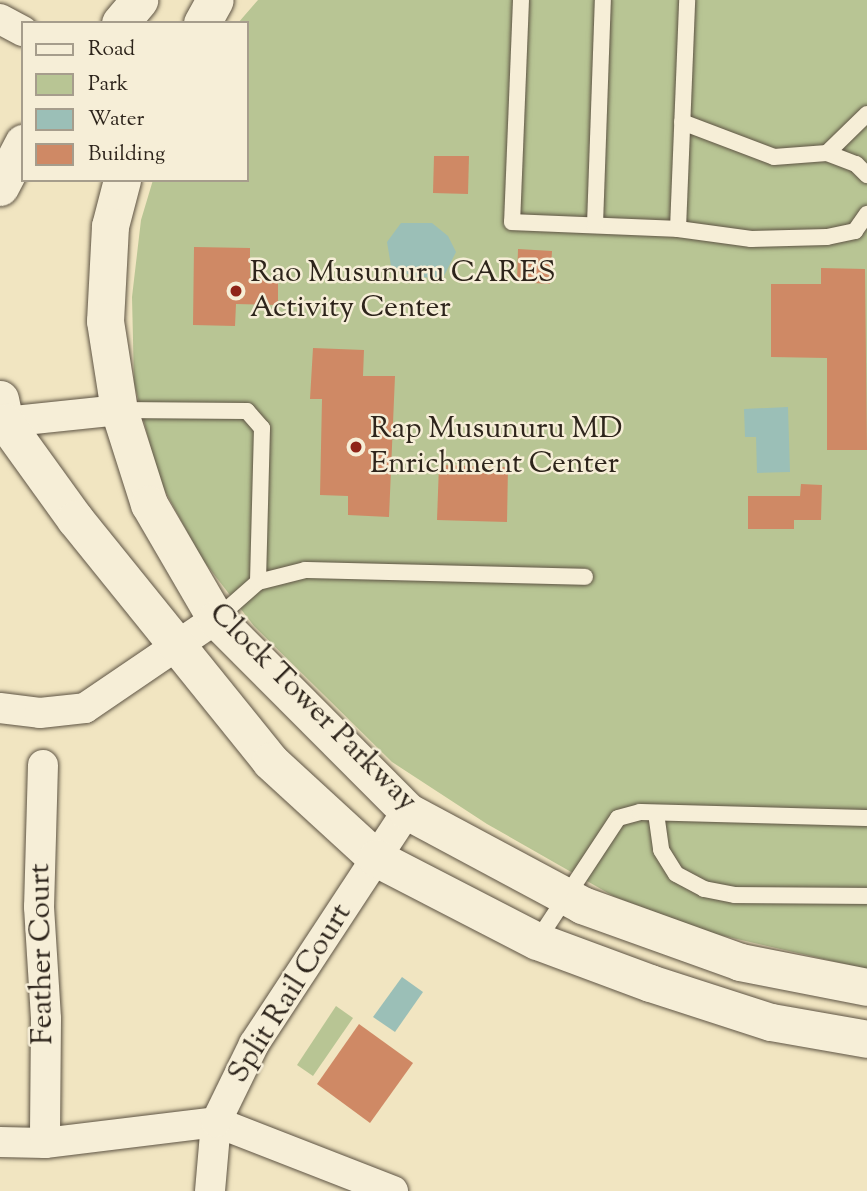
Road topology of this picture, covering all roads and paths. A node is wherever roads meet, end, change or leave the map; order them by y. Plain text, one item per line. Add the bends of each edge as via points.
1 (139, 0) edge
2 (215, 0) edge
3 (521, 0) edge
4 (603, 0) edge
5 (687, 0) edge
6 (122, 21) edge
7 (203, 21) edge
8 (867, 114) edge
9 (682, 122) junction
10 (21, 147) edge
11 (827, 153) junction
12 (867, 175) edge
13 (121, 182) edge
14 (0, 187) edge
15 (867, 214) edge
16 (595, 225) junction
17 (678, 229) junction
18 (119, 410) junction
19 (3, 411) edge
20 (584, 577) dead end
21 (258, 582) junction
22 (216, 619) junction
23 (177, 645) junction
24 (0, 708) edge
25 (43, 765) dead end
26 (407, 811) junction
27 (656, 813) junction
28 (867, 818) edge
29 (376, 858) junction
30 (867, 896) edge
31 (566, 897) junction
32 (537, 941) junction
33 (867, 987) edge
34 (867, 1040) edge
35 (216, 1122) junction
36 (0, 1142) edge
37 (46, 1143) junction
38 (210, 1191) edge
39 (393, 1191) edge

1 - 6 street
2 - 7 street
3 - 16 lane via 512,222
4 - 16 lane
5 - 9 lane
8 - 11 lane
9 - 11 lane via 774,157
9 - 17 lane
10 - 14 street
11 - 12 lane via 856,164
13 - 18 street, Clock Tower Parkway via 110,226 106,321
15 - 17 lane via 855,230 827,237 751,239
16 - 17 lane
18 - 19 street
18 - 21 lane via 247,411 262,428
18 - 22 street, Clock Tower Parkway via 149,504
19 - 23 street, Clock Tower Parkway
20 - 21 lane via 305,570
21 - 22 lane
22 - 23 street
22 - 26 street, Clock Tower Parkway
23 - 24 street via 85,708 40,713
23 - 29 street, Clock Tower Parkway via 271,761
25 - 37 street, Feather Court via 39,907 46,1019
26 - 29 street, Split Rail Court
26 - 31 street, Clock Tower Parkway
27 - 28 lane
27 - 30 lane via 661,850 676,874 704,889 735,895
27 - 31 lane via 618,818
29 - 32 street, Clock Tower Parkway
29 - 35 street, Split Rail Court via 254,1044
31 - 32 lane
31 - 33 street, Clock Tower Parkway via 740,962
32 - 34 street, Clock Tower Parkway via 771,1022
35 - 37 street
35 - 38 street, Split Rail Court
35 - 39 street
36 - 37 street

